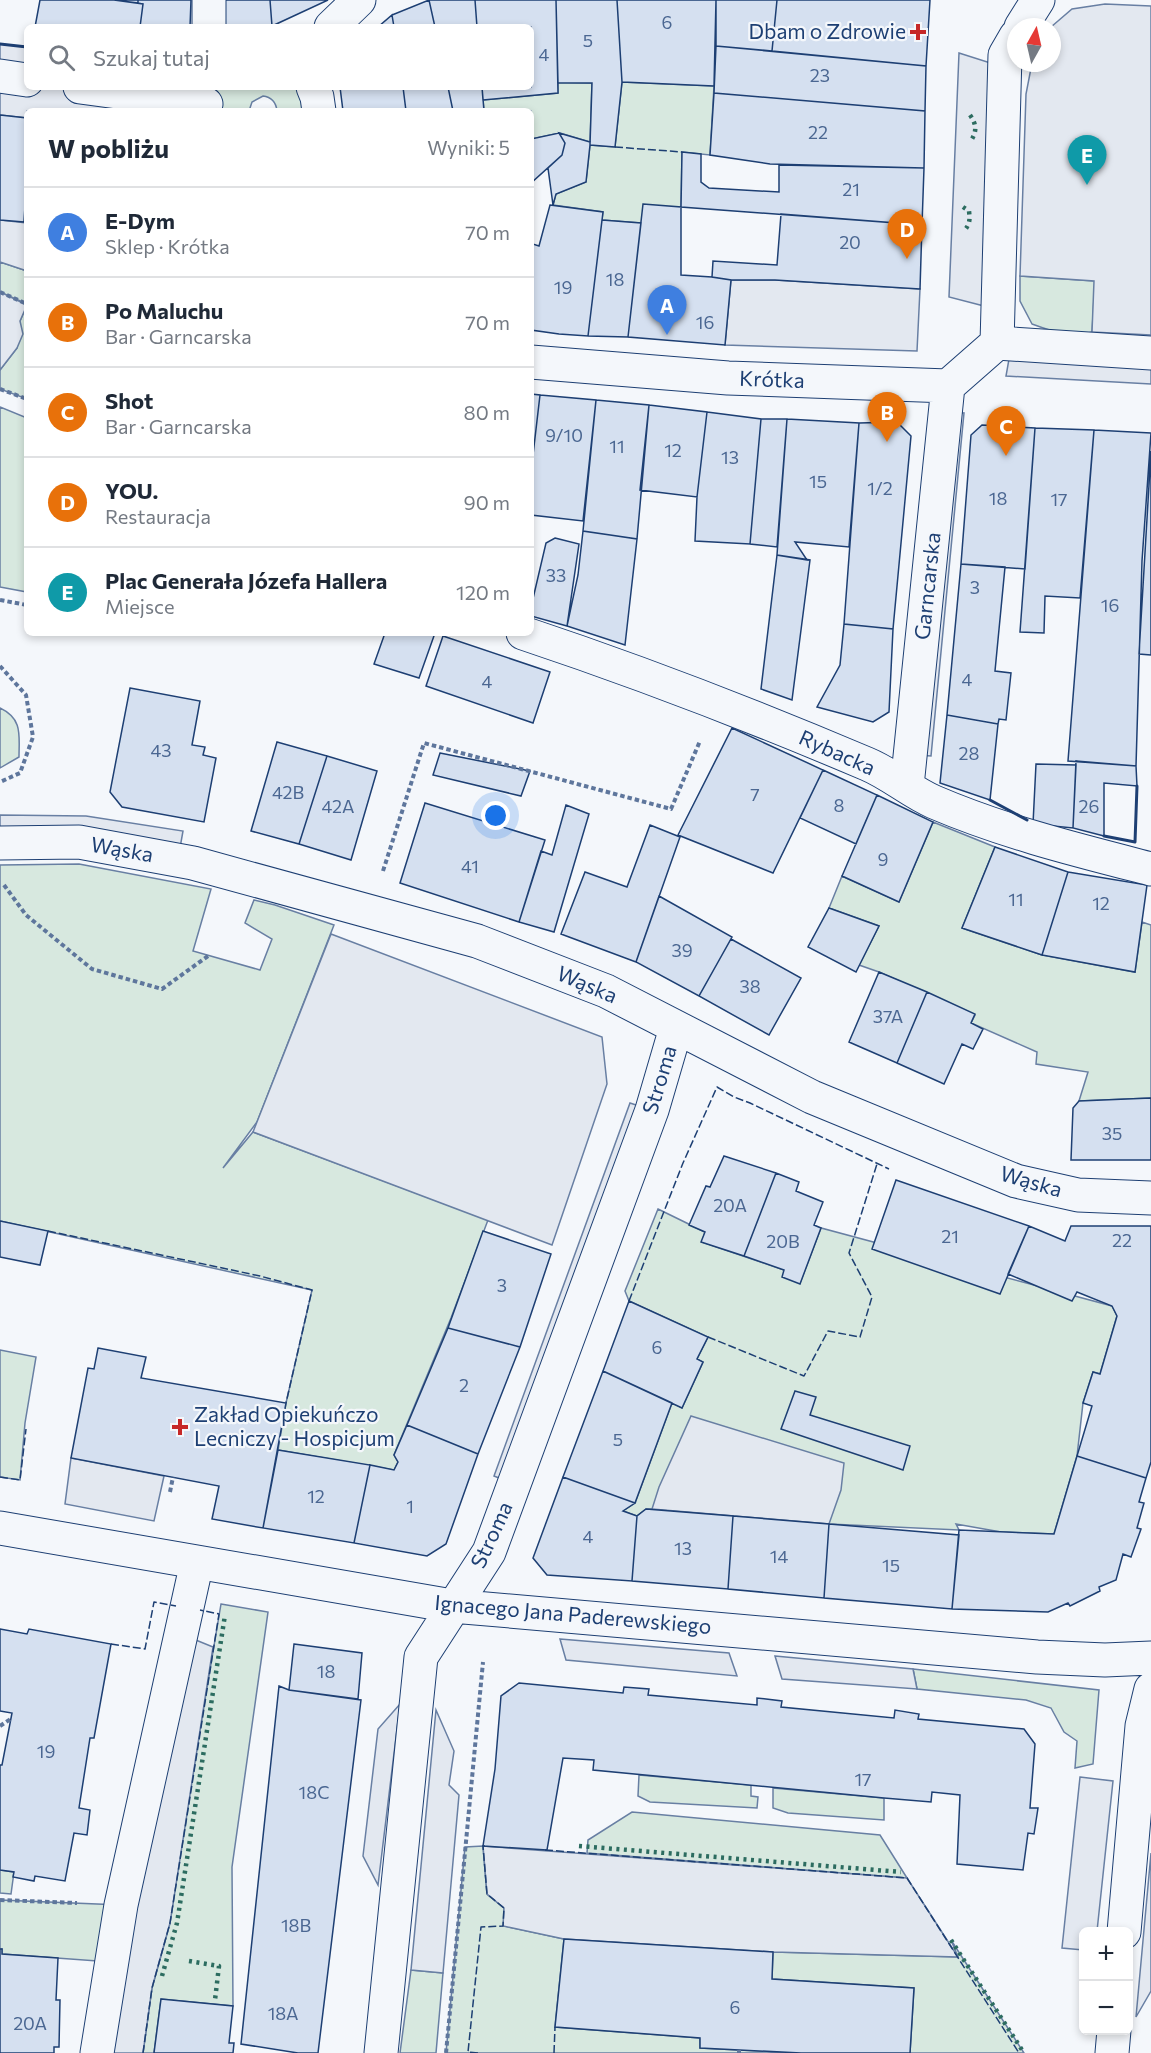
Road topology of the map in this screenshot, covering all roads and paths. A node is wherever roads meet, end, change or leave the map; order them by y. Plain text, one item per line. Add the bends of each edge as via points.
1 (209, 0) edge
2 (359, 0) edge
3 (1038, 0) edge
4 (1027, 18) edge
5 (209, 24) edge
6 (334, 24) edge
7 (1007, 52) edge
8 (0, 76) edge
9 (24, 80) edge
10 (107, 90) edge
11 (314, 90) edge
12 (208, 101) edge
13 (319, 108) edge
14 (0, 292) edge
15 (24, 303) edge
16 (997, 343) junction
17 (1151, 353) edge
18 (534, 362) edge
19 (948, 386) junction
20 (0, 389) edge
21 (24, 398) edge
22 (0, 600) edge
23 (24, 604) edge
24 (532, 636) edge
25 (0, 666) edge
26 (716, 701) junction
27 (0, 782) edge
28 (907, 786) junction
29 (0, 843) edge
30 (1151, 868) edge
31 (0, 880) edge
32 (370, 912) junction
33 (208, 956) dead end
34 (676, 1028) junction
35 (1151, 1198) edge
36 (173, 1477) dead end
37 (170, 1492) dead end
38 (0, 1528) edge
39 (197, 1562) junction
40 (452, 1606) junction
41 (1151, 1658) edge
42 (483, 1662) dead end
43 (1151, 1689) edge
44 (12, 1718) dead end
45 (0, 1726) edge
46 (0, 1900) edge
47 (120, 1905) junction
48 (1124, 1927) edge
49 (1114, 2035) edge
50 (97, 2053) edge
51 (381, 2053) edge
52 (446, 2053) edge
53 (1112, 2053) edge

1 - 5 street
2 - 6 street
3 - 4 street
7 - 16 street
8 - 9 street
10 - 12 street
11 - 13 street
14 - 15 path
16 - 17 street
16 - 19 street
18 - 19 street, Krótka via 728,378
19 - 28 street, Garncarska
20 - 21 path
22 - 23 path
24 - 26 street, Rybacka
25 - 27 path via 26,695 33,737 20,773
26 - 28 street, Rybacka via 871,766
26 - 32 path via 671,809 424,743
28 - 30 street, Rybacka via 931,801 1004,830
29 - 32 street, Wąska via 79,842 193,862
31 - 33 path via 26,915 92,969 162,989
32 - 34 street, Wąska via 477,941 606,991
34 - 35 street, Wąska via 812,1097 1016,1181 1078,1195
34 - 40 street, Stroma via 652,1110 489,1552
36 - 37 path
38 - 39 street, Ignacego Jana Paderewskiego
39 - 40 street, Ignacego Jana Paderewskiego
39 - 47 street
40 - 41 street, Ignacego Jana Paderewskiego via 1037,1657
40 - 51 street, Stroma via 421,1657
42 - 52 path
43 - 48 street via 1142,1726
44 - 45 path
46 - 47 path
47 - 50 street
49 - 53 street

